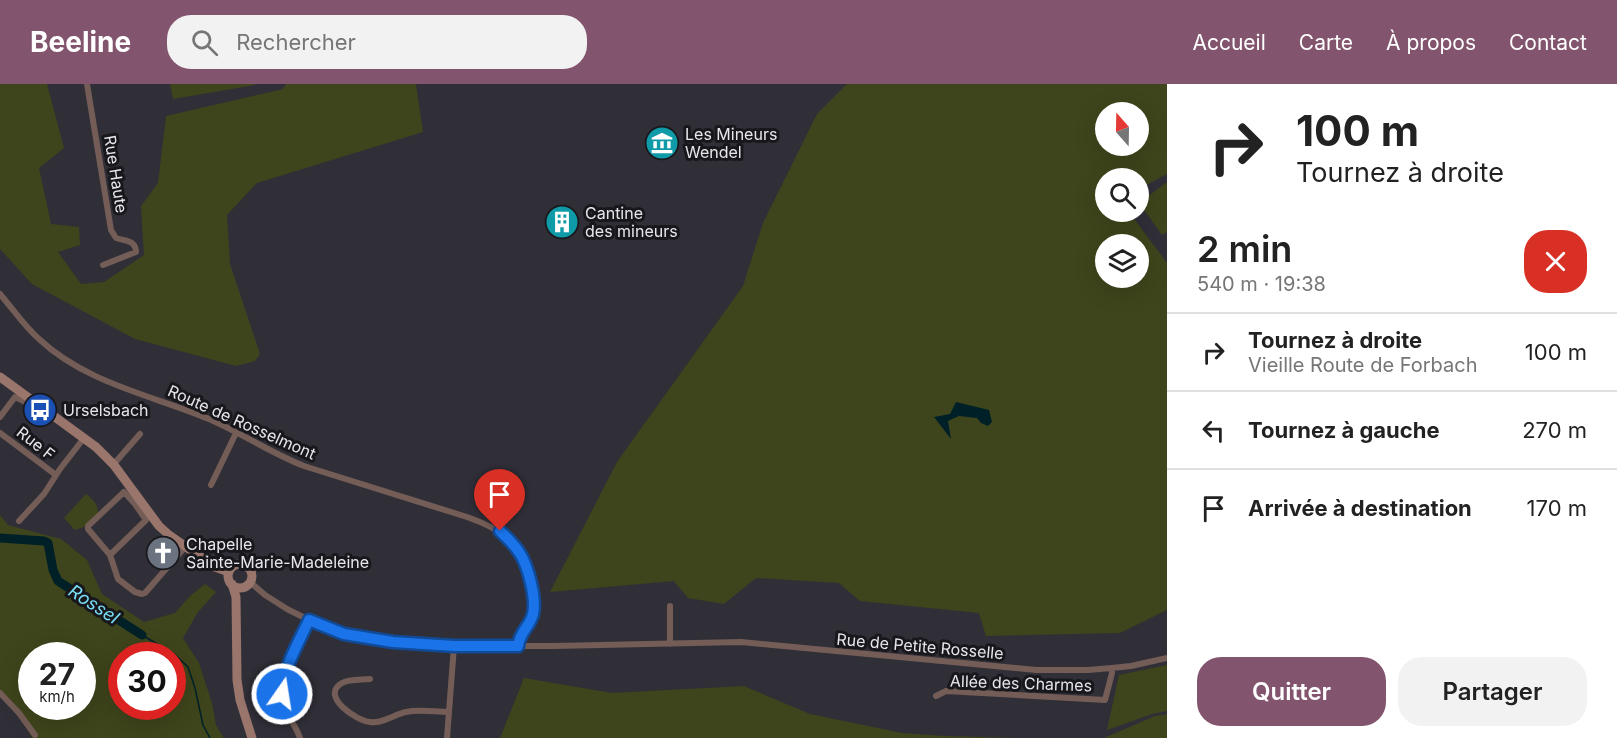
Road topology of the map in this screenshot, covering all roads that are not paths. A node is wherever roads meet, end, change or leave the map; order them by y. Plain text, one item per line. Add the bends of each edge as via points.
1 (87, 84) edge
2 (103, 265) dead end
3 (0, 294) edge
4 (0, 376) edge
5 (31, 399) junction
6 (0, 417) edge
7 (0, 433) edge
8 (236, 433) junction
9 (140, 434) dead end
10 (84, 438) junction
11 (113, 465) junction
12 (56, 475) junction
13 (211, 485) dead end
14 (138, 502) junction
15 (19, 520) dead end
16 (184, 547) junction
17 (111, 555) junction
18 (229, 572) junction
19 (241, 585) junction
20 (670, 606) dead end
21 (309, 620) junction
22 (670, 644) junction
23 (454, 646) junction
24 (518, 646) junction
25 (1167, 658) edge
26 (1112, 668) junction
27 (370, 679) dead end
28 (0, 693) edge
29 (936, 696) dead end
30 (449, 712) junction
31 (35, 735) dead end
32 (252, 738) edge
33 (300, 738) edge
34 (447, 738) edge

1 - 2 street, Rue Haute via 111,230 116,238 133,242 136,247 136,252
3 - 8 street, Route de Rosselmont via 38,338 70,363 93,376
4 - 5 main road
5 - 6 street, Rue F via 28,403 15,397
5 - 10 main road
7 - 12 street, Rue F
8 - 13 street
8 - 24 street, Route de Rosselmont via 304,466 500,531 520,553 533,591 533,615
9 - 11 street
10 - 11 main road
10 - 12 street
11 - 14 main road
12 - 15 street
14 - 16 main road
14 - 17 street via 146,520
14 - 17 street via 124,492 88,526
16 - 17 street via 142,594 118,579
16 - 18 main road
18 - 19 main road via 230,581
18 - 19 main road via 235,565 248,566 252,574
19 - 21 street, Rue de Petite Rosselle
19 - 32 main road via 236,597 237,680
20 - 22 street
21 - 23 street, Rue de Petite Rosselle via 344,634
21 - 33 street via 282,683 284,704
22 - 24 street, Rue de Petite Rosselle
22 - 26 street, Rue de Petite Rosselle via 734,642 1036,670
23 - 24 street, Rue de Petite Rosselle
23 - 30 street
25 - 26 street, Rue de Petite Rosselle
26 - 29 street, Allée des Charmes via 1105,700 946,691
27 - 30 street via 346,682 336,690 339,705 360,720 375,722 417,711
28 - 31 street
30 - 34 street

